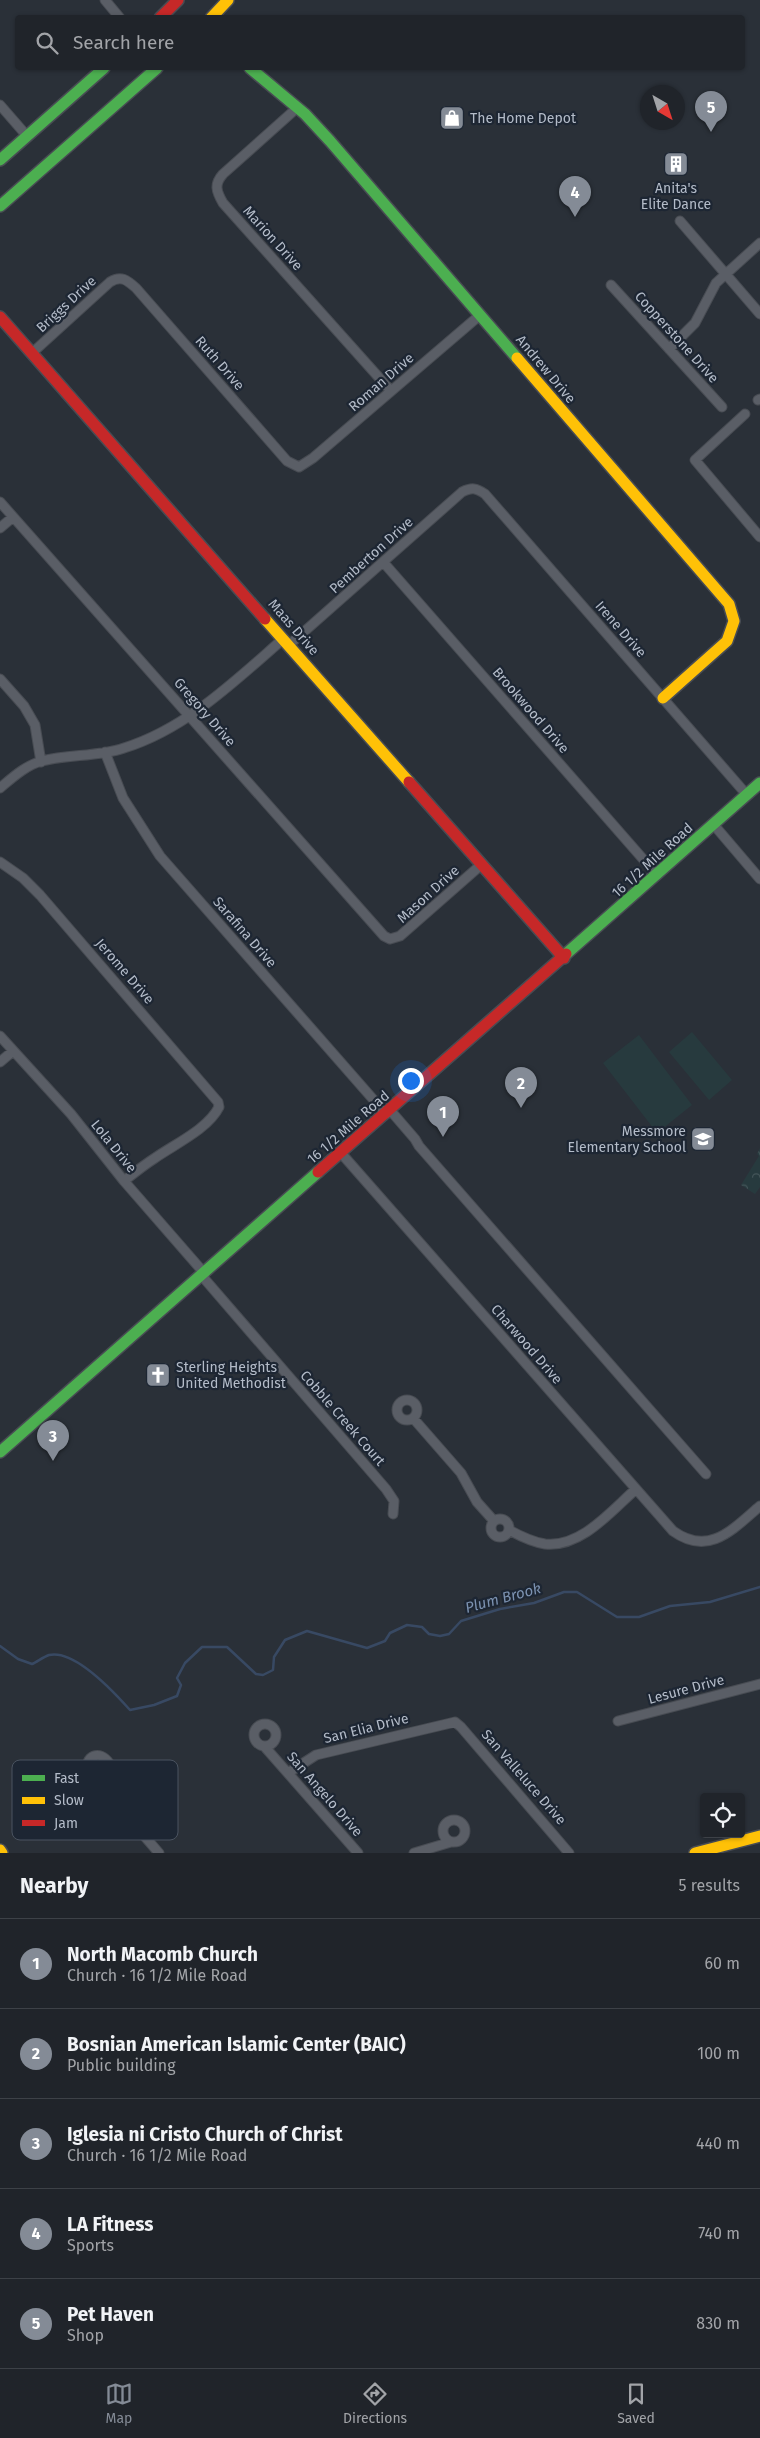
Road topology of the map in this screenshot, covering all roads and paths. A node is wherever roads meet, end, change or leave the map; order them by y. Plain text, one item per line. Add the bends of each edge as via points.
1 (105, 0) edge
2 (178, 0) edge
3 (225, 1) edge
4 (118, 15) edge
5 (163, 15) edge
6 (213, 15) edge
7 (102, 70) edge
8 (155, 70) edge
9 (252, 70) edge
10 (0, 105) edge
11 (298, 107) junction
12 (27, 136) junction
13 (0, 160) edge
14 (0, 206) edge
15 (680, 221) dead end
16 (760, 243) edge
17 (725, 274) junction
18 (120, 278) joint
19 (611, 285) dead end
20 (760, 314) edge
21 (480, 315) junction
22 (0, 317) edge
23 (669, 349) junction
24 (32, 353) junction
25 (391, 391) junction
26 (722, 407) dead end
27 (745, 414) dead end
28 (299, 467) joint
29 (471, 488) joint
30 (0, 502) edge
31 (13, 516) junction
32 (0, 528) edge
33 (759, 534) edge
34 (384, 563) junction
35 (286, 642) junction
36 (0, 679) edge
37 (663, 698) junction
38 (189, 715) junction
39 (105, 752) junction
40 (41, 762) junction
41 (760, 784) edge
42 (0, 788) edge
43 (747, 795) junction
44 (714, 825) junction
45 (0, 862) edge
46 (482, 864) junction
47 (657, 875) junction
48 (760, 879) edge
49 (390, 939) joint
50 (564, 958) junction
51 (0, 1036) edge
52 (13, 1051) junction
53 (0, 1062) edge
54 (388, 1112) junction
55 (341, 1153) junction
56 (124, 1181) junction
57 (204, 1275) junction
58 (414, 1418) dead end
59 (0, 1452) edge
60 (706, 1474) dead end
61 (636, 1490) junction
62 (760, 1506) edge
63 (393, 1514) dead end
64 (494, 1521) junction
65 (509, 1530) junction
66 (760, 1684) edge
67 (618, 1721) dead end
68 (455, 1722) joint
69 (274, 1742) junction
70 (264, 1746) junction
71 (272, 1754) junction
72 (89, 1760) edge
73 (106, 1760) edge
74 (288, 1773) junction
75 (442, 1831) junction
76 (760, 1836) edge
77 (148, 1840) edge
78 (451, 1842) junction
79 (438, 1845) junction
80 (159, 1853) edge
81 (358, 1853) edge
82 (414, 1853) edge
83 (569, 1853) edge
84 (695, 1853) edge

1 - 4 street
2 - 5 street
3 - 6 street
7 - 12 street
8 - 14 street
9 - 11 street, Andrew Drive
10 - 12 street
11 - 21 street, Andrew Drive
11 - 25 street, Marion Drive via 223,174 217,183 218,193 223,203
12 - 13 street
15 - 17 street
16 - 17 street
17 - 20 street
17 - 23 street via 711,291 696,323
18 - 24 street, Briggs Drive via 110,282
18 - 28 street, Ruth Drive via 136,288 287,461
19 - 23 street, Copperstone Drive
21 - 25 street, Roman Drive
21 - 37 street, Andrew Drive via 732,608 734,622 727,641
22 - 24 street, Maas Drive
23 - 26 street, Copperstone Drive
24 - 35 street, Maas Drive
25 - 28 street, Roman Drive
27 - 33 street via 695,460
29 - 34 street, Pemberton Drive via 462,492
29 - 37 street, Irene Drive via 485,494
30 - 31 street, Gregory Drive
31 - 32 street
31 - 38 street, Gregory Drive
34 - 35 street, Pemberton Drive
34 - 47 street, Brookwood Drive
35 - 38 street, Pemberton Drive
35 - 46 street, Maas Drive
36 - 40 street via 24,706 35,725
37 - 43 street, Irene Drive
38 - 39 street, Pemberton Drive via 143,741
38 - 49 street, Gregory Drive via 379,931
39 - 40 street, Pemberton Drive
39 - 54 street, Sarafina Drive via 123,798 160,856
40 - 42 street, Pemberton Drive via 22,771
41 - 43 street, 16 1/2 Mile Road
43 - 44 street, 16 1/2 Mile Road
44 - 47 street, 16 1/2 Mile Road
44 - 48 street
45 - 56 street, Jerome Drive via 40,894 214,1095 219,1107 186,1138
46 - 49 street, Mason Drive via 408,931
46 - 50 street, Maas Drive
47 - 50 street, 16 1/2 Mile Road
50 - 54 street, 16 1/2 Mile Road
51 - 52 street, Lola Drive
52 - 53 street
52 - 56 street, Lola Drive via 71,1114
54 - 55 street, 16 1/2 Mile Road
54 - 60 street, Sarafina Drive
55 - 57 street, 16 1/2 Mile Road
55 - 61 street, Charwood Drive
56 - 57 street, Lola Drive
57 - 59 street, 16 1/2 Mile Road
57 - 63 street, Cobble Creek Court via 386,1489 394,1502
58 - 64 street via 462,1474 477,1502
61 - 62 street, Charwood Drive via 673,1531 687,1540 699,1542 725,1535
61 - 65 street via 588,1530 566,1542 536,1542
64 - 65 street via 505,1520
64 - 65 street via 491,1529 497,1536 505,1535
66 - 67 street, Lesure Drive
68 - 74 street, San Elia Drive via 316,1755
68 - 83 street, San Valleluce Drive
69 - 70 street, San Angelo Drive
69 - 70 street, San Angelo Drive via 274,1728 268,1724 260,1725 254,1737
69 - 71 street, San Angelo Drive
70 - 71 street, San Angelo Drive
71 - 74 street, San Angelo Drive
72 - 73 street via 97,1755
74 - 81 street, San Angelo Drive
75 - 78 street
75 - 78 street via 447,1821 461,1822 465,1828 464,1835 459,1841
75 - 79 street
76 - 84 street
77 - 80 street
78 - 79 street
79 - 82 street

